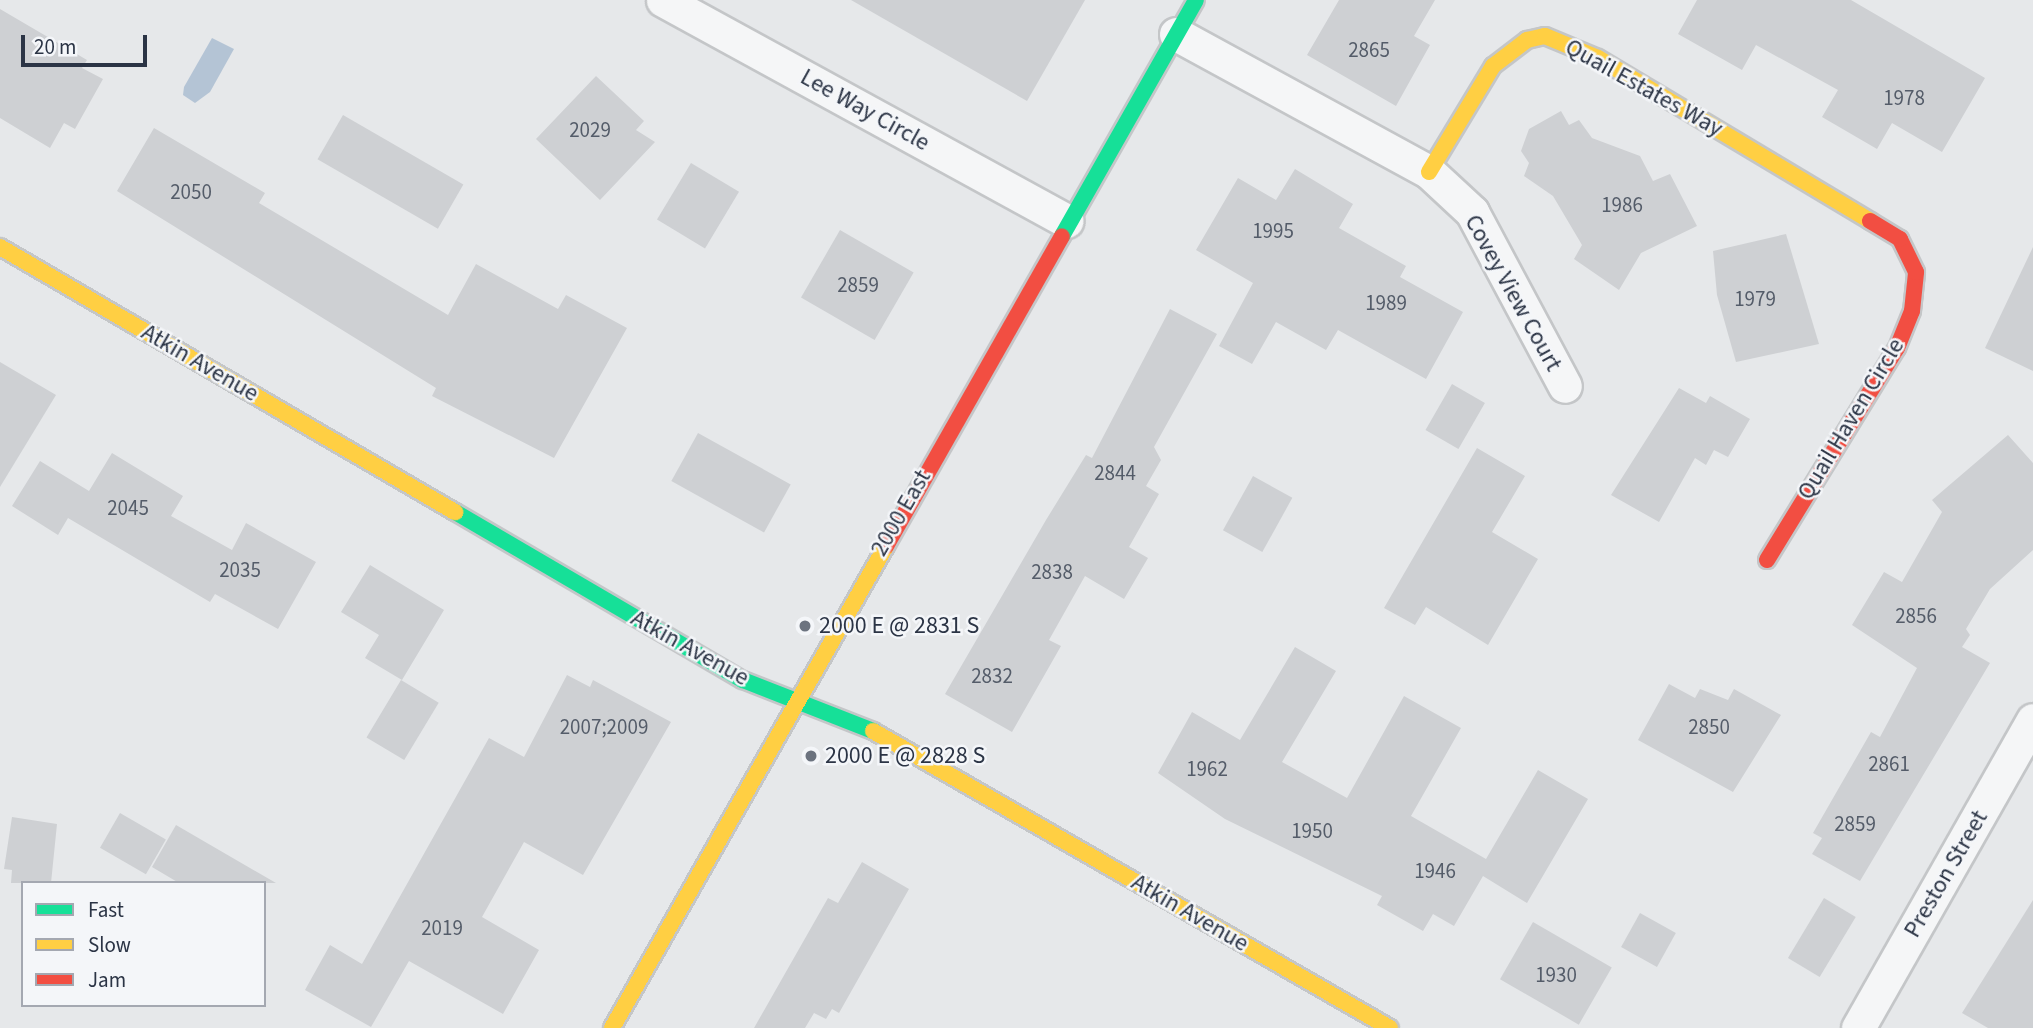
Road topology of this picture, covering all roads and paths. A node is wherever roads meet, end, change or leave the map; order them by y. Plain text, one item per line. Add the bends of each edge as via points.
1 (663, 0) edge
2 (1196, 0) edge
3 (1176, 34) junction
4 (1429, 172) junction
5 (1066, 221) junction
6 (0, 247) edge
7 (1916, 272) joint
8 (1565, 386) dead end
9 (1767, 560) dead end
10 (796, 699) junction
11 (2033, 720) edge
12 (612, 1028) edge
13 (1390, 1028) edge
14 (1858, 1028) edge

1 - 5 street, Lee Way Circle
2 - 3 street, 2000 East
3 - 4 street
3 - 5 street, 2000 East
4 - 7 street, Quail Estates Way via 1493,66 1527,40 1545,36 1598,58 1875,218 1900,239
4 - 8 street, Covey View Court via 1472,212
5 - 10 street, 2000 East
6 - 10 street, Atkin Avenue via 743,680
7 - 9 street, Quail Haven Circle via 1912,311 1897,348
10 - 12 street, 2000 East
10 - 13 street, Atkin Avenue via 856,721
11 - 14 street, Preston Street

